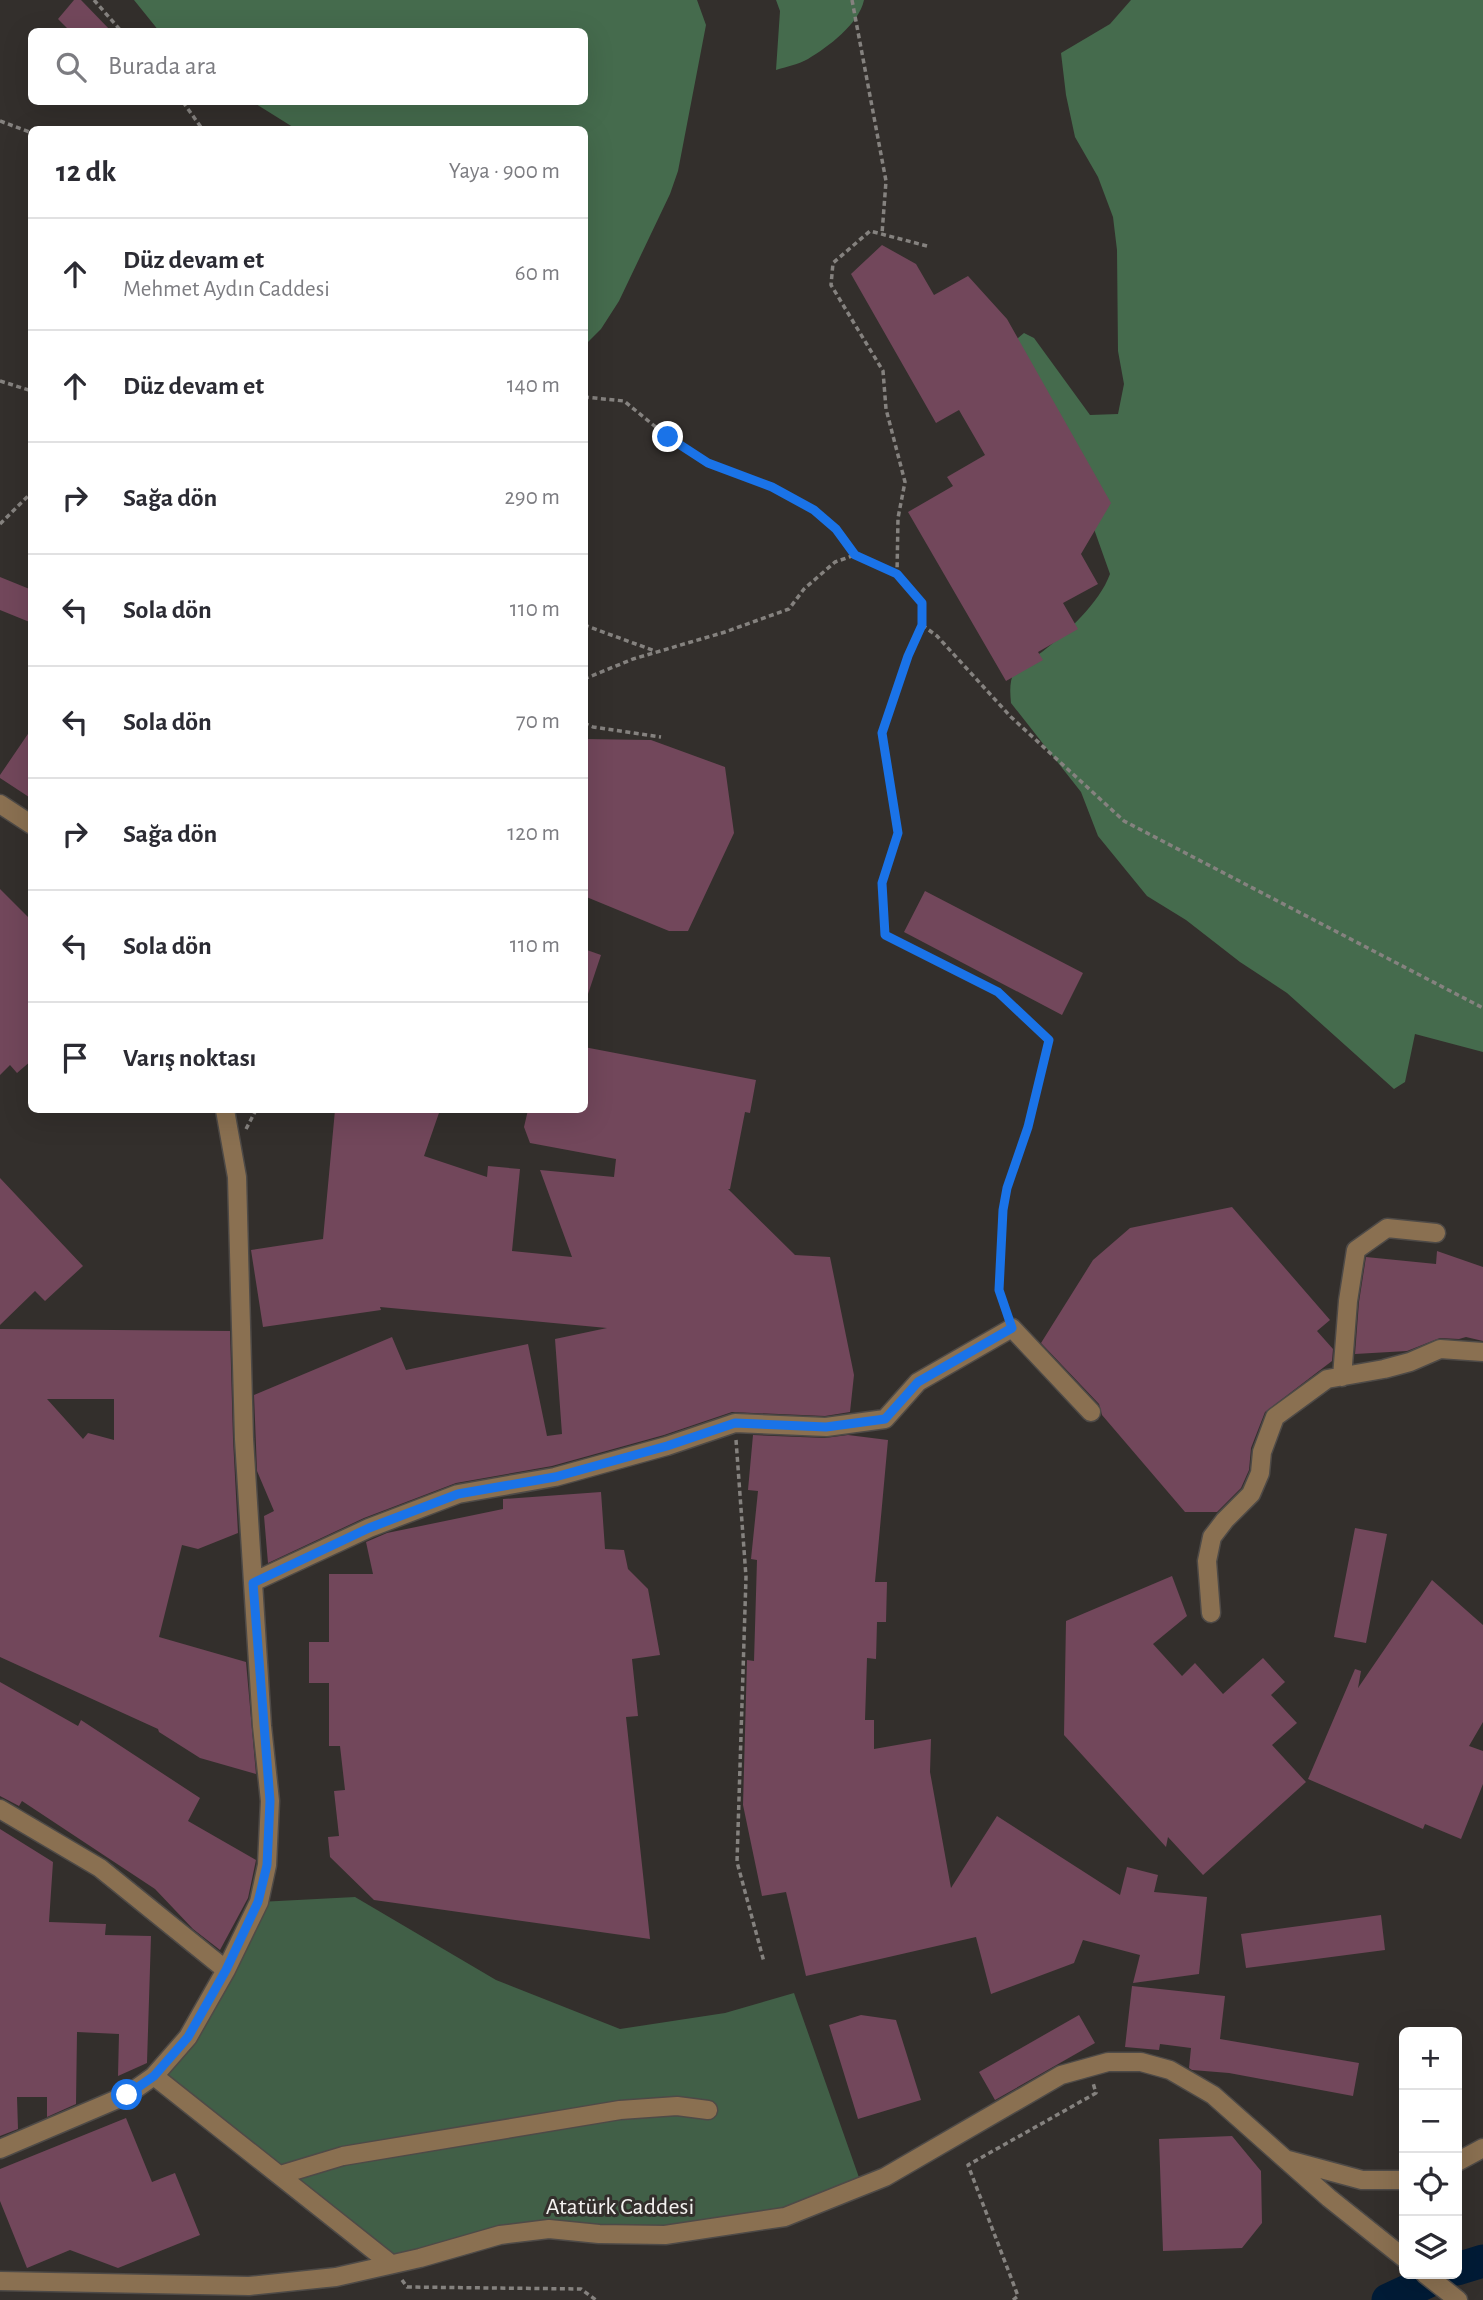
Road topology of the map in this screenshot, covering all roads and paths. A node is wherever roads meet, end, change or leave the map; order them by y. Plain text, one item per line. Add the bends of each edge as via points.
1 (94, 0) edge
2 (852, 0) edge
3 (118, 28) edge
4 (185, 105) edge
5 (0, 121) edge
6 (200, 126) edge
7 (28, 132) edge
8 (882, 234) junction
9 (927, 246) dead end
10 (0, 381) edge
11 (28, 390) edge
12 (588, 397) edge
13 (28, 496) edge
14 (0, 524) edge
15 (855, 555) junction
16 (897, 574) junction
17 (922, 625) junction
18 (588, 626) edge
19 (657, 652) junction
20 (588, 677) edge
21 (588, 724) edge
22 (661, 737) dead end
23 (0, 804) edge
24 (28, 822) edge
25 (1483, 1007) edge
26 (226, 1113) edge
27 (1436, 1233) dead end
28 (1012, 1328) junction
29 (1483, 1352) edge
30 (1342, 1377) junction
31 (1091, 1412) dead end
32 (735, 1423) junction
33 (253, 1583) junction
34 (1210, 1613) dead end
35 (0, 1809) edge
36 (764, 1962) dead end
37 (226, 1970) junction
38 (1089, 2068) junction
39 (154, 2076) junction
40 (708, 2110) dead end
41 (1483, 2148) edge
42 (0, 2149) edge
43 (1285, 2159) junction
44 (1462, 2159) edge
45 (279, 2175) junction
46 (1399, 2180) edge
47 (1399, 2254) edge
48 (391, 2264) junction
49 (1431, 2279) edge
50 (0, 2281) edge
51 (596, 2300) edge
52 (1013, 2300) edge
53 (1458, 2300) edge

1 - 3 path
2 - 8 path via 887,181
4 - 6 path
5 - 7 path
8 - 9 path
8 - 16 path via 870,231 833,263 831,285 883,371 886,409 905,482 898,518
10 - 11 path
12 - 15 path via 624,401 708,463 772,487 814,510
13 - 14 path
15 - 16 path
15 - 19 path via 835,562 789,609
16 - 17 path via 922,603
17 - 25 path via 1011,717 1124,821
17 - 28 path via 882,733 898,833 882,883 885,935 998,992 1049,1040 1003,1210 999,1290
18 - 19 path
19 - 20 path
21 - 22 path
23 - 24 street
26 - 33 street via 237,1177
27 - 30 street via 1387,1228 1356,1250
28 - 31 street
28 - 32 street via 918,1382 885,1419 826,1427
29 - 30 street via 1440,1349 1410,1362
30 - 34 street via 1327,1379 1275,1417 1251,1494 1212,1537
32 - 33 street via 555,1477 458,1494 369,1528
32 - 36 path via 746,1577 737,1861
33 - 37 street via 269,1839 258,1902
35 - 37 street via 100,1868
37 - 39 street via 188,2037
38 - 43 street, Atatürk Caddesi via 1108,2062 1141,2062 1170,2070 1213,2095
38 - 48 street, Atatürk Caddesi via 1061,2076 885,2178 785,2217 665,2235 548,2229 500,2235
38 - 52 path via 1096,2093 968,2165 1018,2297
39 - 42 street via 127,2095
39 - 45 street
40 - 45 street via 677,2106 620,2110 343,2155
41 - 44 street
43 - 46 street via 1362,2180
43 - 47 street, Atatürk Caddesi
45 - 48 street
48 - 50 street, Atatürk Caddesi via 336,2277 248,2286
48 - 51 path via 407,2287 581,2289
49 - 53 street

